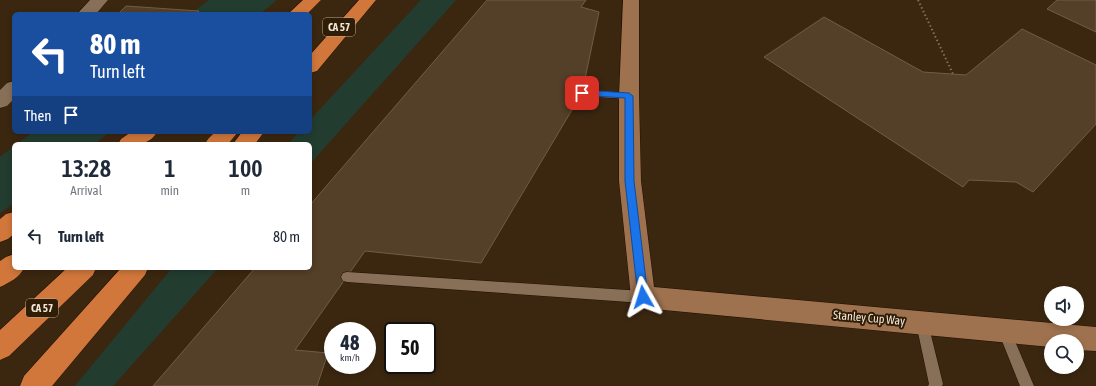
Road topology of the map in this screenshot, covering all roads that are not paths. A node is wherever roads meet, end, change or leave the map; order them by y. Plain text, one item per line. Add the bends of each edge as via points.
1 (100, 0) edge
2 (313, 0) edge
3 (368, 0) edge
4 (631, 0) edge
5 (88, 12) edge
6 (299, 12) edge
7 (312, 52) edge
8 (312, 65) edge
9 (12, 90) edge
10 (582, 93) dead end
11 (629, 96) junction
12 (0, 101) edge
13 (144, 134) edge
14 (161, 134) edge
15 (226, 134) edge
16 (252, 134) edge
17 (131, 142) edge
18 (152, 142) edge
19 (217, 142) edge
20 (245, 142) edge
21 (12, 223) edge
22 (0, 232) edge
23 (12, 266) edge
24 (82, 270) edge
25 (134, 270) edge
26 (0, 276) edge
27 (347, 277) dead end
28 (643, 297) junction
29 (922, 323) junction
30 (1004, 330) junction
31 (1096, 339) edge
32 (0, 347) edge
33 (34, 386) edge
34 (935, 386) edge
35 (1027, 386) edge

1 - 5 street
2 - 6 highway
3 - 7 highway, CA 57
3 - 8 highway
4 - 11 main road
9 - 12 street
10 - 11 lane
11 - 28 main road via 630,181
13 - 17 highway
14 - 18 highway
15 - 19 highway
16 - 20 highway
21 - 22 highway
23 - 26 highway
24 - 32 highway, CA 57
25 - 33 highway
27 - 28 lane
28 - 29 main road, Stanley Cup Way
29 - 30 main road, Stanley Cup Way
29 - 34 lane
30 - 31 main road, Stanley Cup Way
30 - 35 lane

